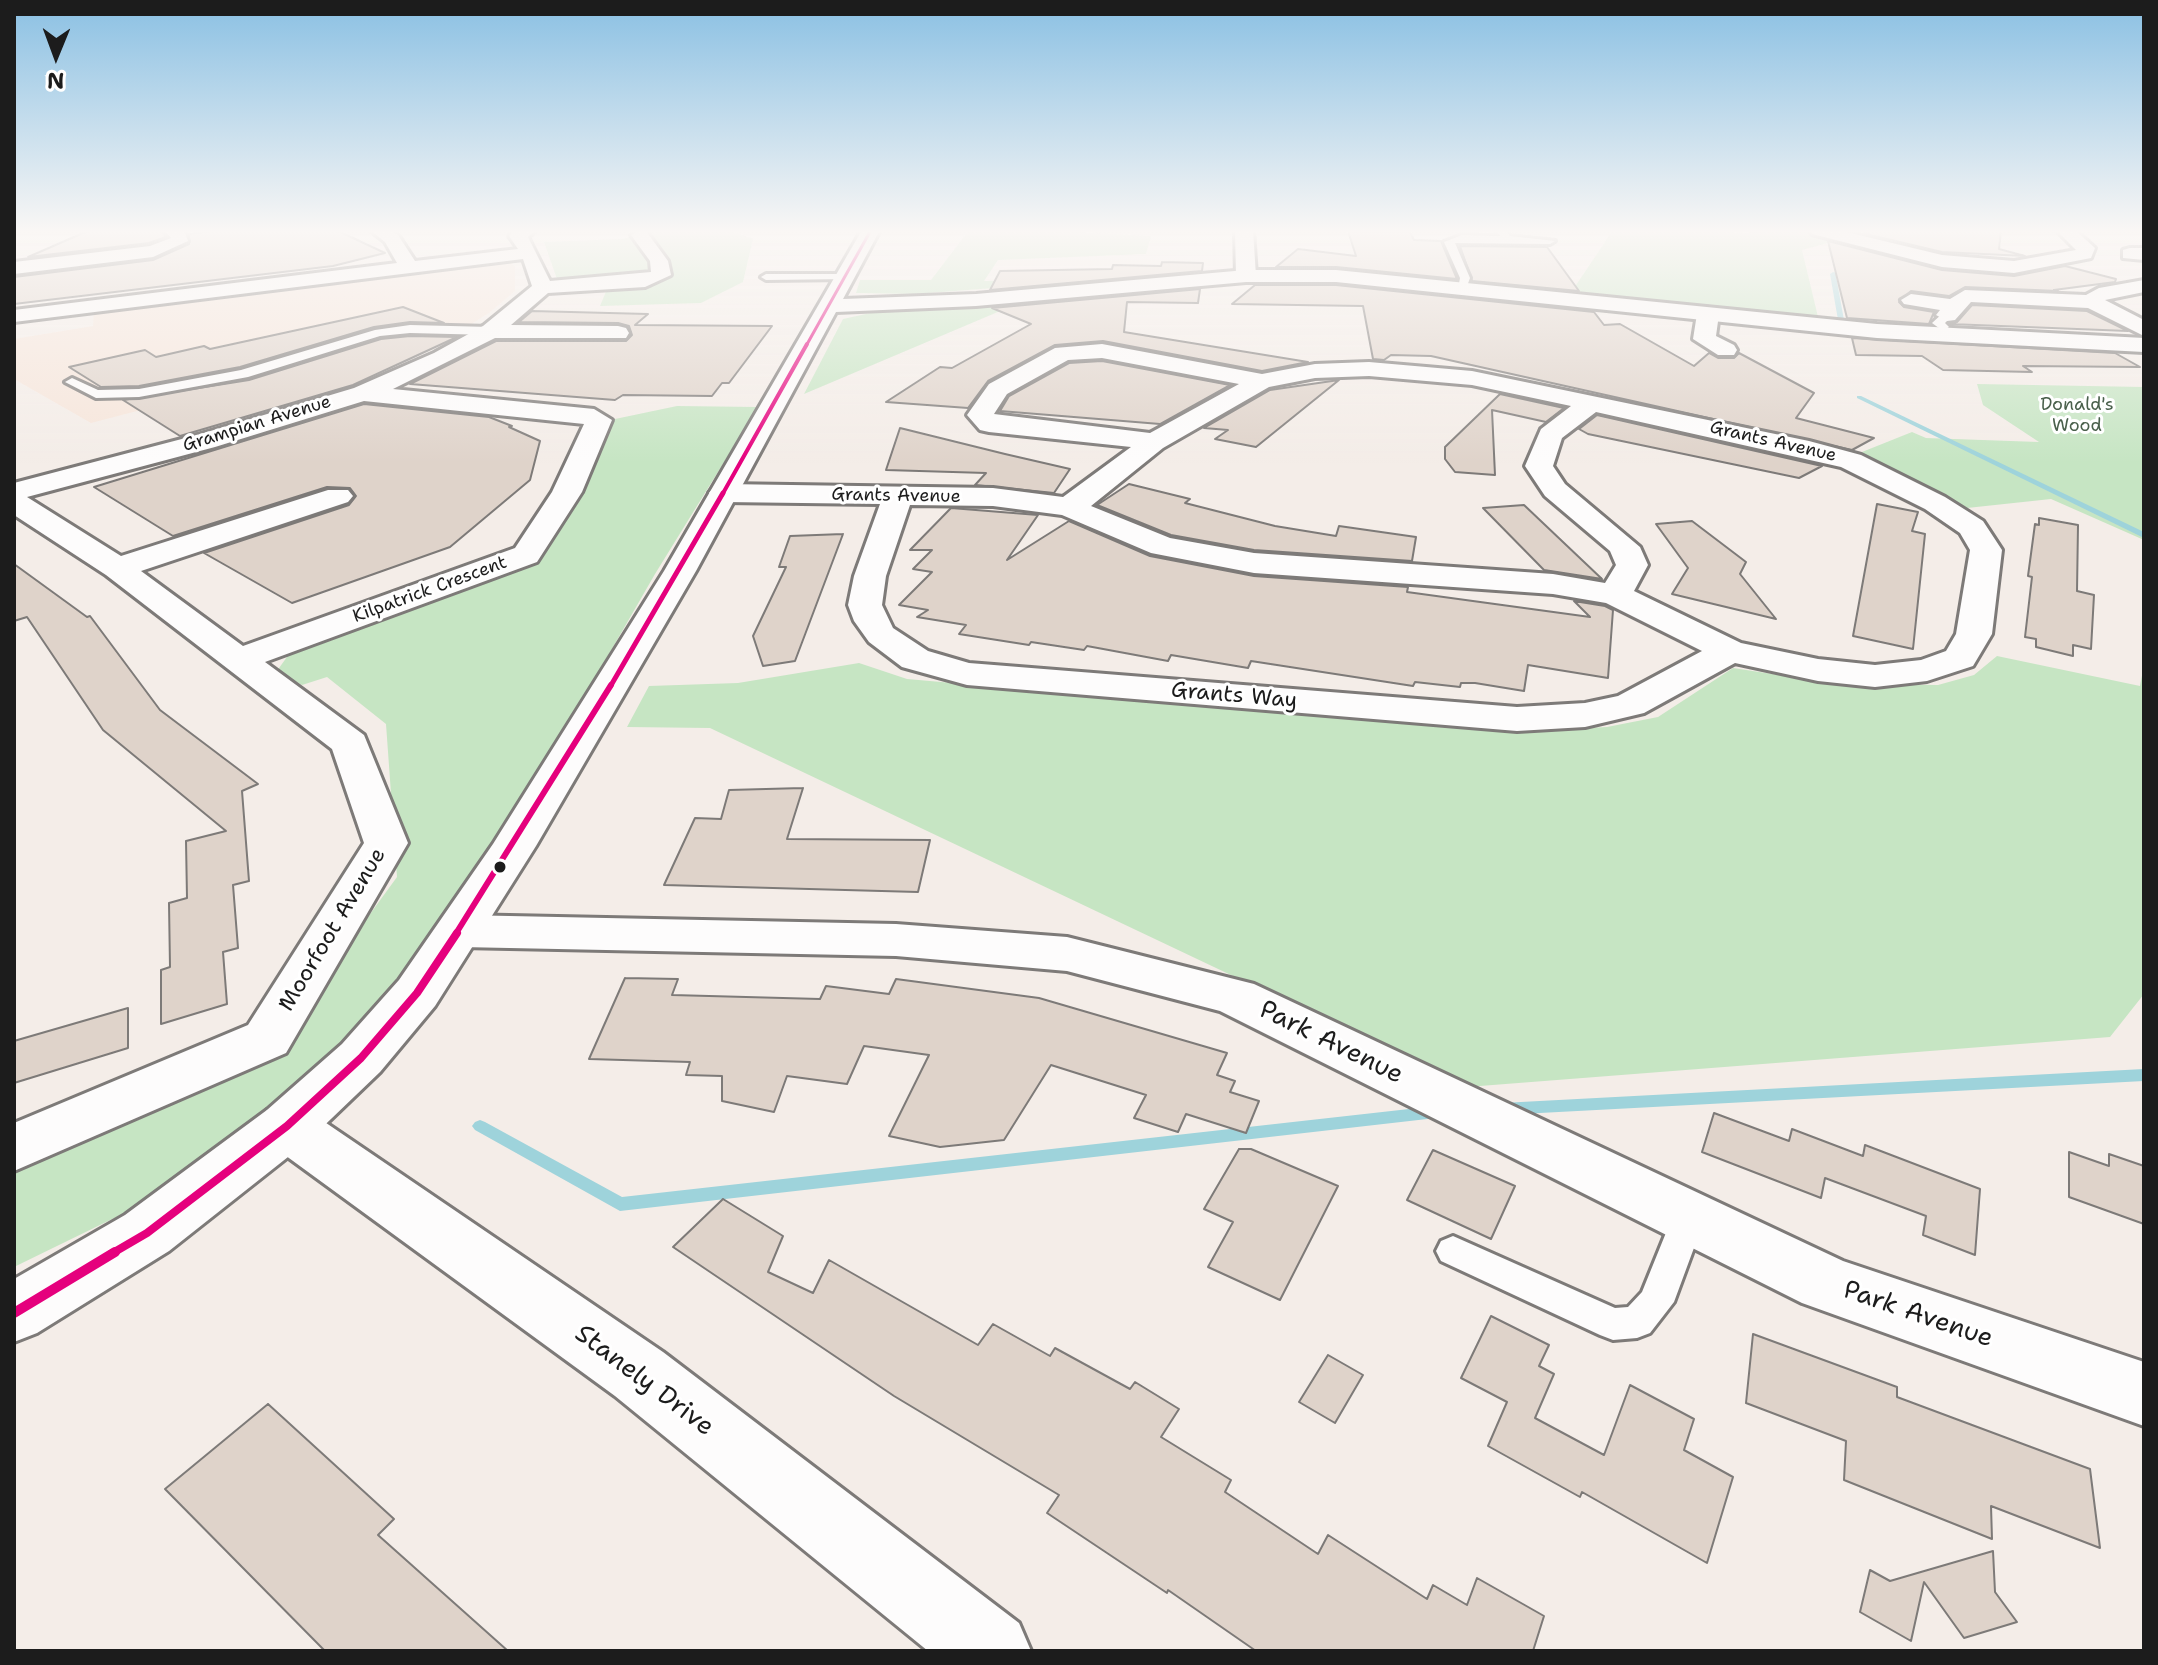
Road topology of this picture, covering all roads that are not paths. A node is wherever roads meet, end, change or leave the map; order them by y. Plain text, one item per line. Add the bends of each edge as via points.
1 (81, 308) edge
2 (519, 308) edge
3 (829, 308) edge
4 (1651, 308) edge
5 (1929, 308) edge
6 (1955, 308) edge
7 (2104, 308) edge
8 (1708, 314) junction
9 (14, 316) edge
10 (2144, 329) edge
11 (491, 331) junction
12 (617, 334) dead end
13 (1704, 339) junction
14 (1680, 340) dead end
15 (2144, 345) edge
16 (1726, 350) dead end
17 (1262, 381) junction
18 (72, 382) dead end
19 (363, 393) junction
20 (1590, 404) junction
21 (1154, 442) junction
22 (14, 492) edge
23 (724, 493) junction
24 (338, 496) dead end
25 (898, 496) junction
26 (14, 502) edge
27 (1068, 507) junction
28 (117, 568) junction
29 (1615, 595) junction
30 (1730, 651) junction
31 (237, 660) junction
32 (461, 931) junction
33 (287, 1126) junction
34 (14, 1148) edge
35 (1688, 1218) junction
36 (1453, 1251) dead end
37 (14, 1313) edge
38 (2144, 1394) edge
39 (991, 1651) edge

1 - 9 street
2 - 11 street, Grampian Avenue
3 - 23 street
4 - 8 street
5 - 6 street via 1948,316
7 - 10 street
8 - 13 street
8 - 15 street via 1956,337
11 - 12 street, Grampian Avenue
11 - 18 lane via 379,333 243,374 153,391 108,396
11 - 19 street, Grampian Avenue
13 - 14 street
13 - 16 street
17 - 20 street, Grants Avenue via 1315,371 1426,372
17 - 21 street, Grants Avenue
17 - 21 street via 1102,351 1063,353 998,389 980,415 989,424
19 - 22 street, Grampian Avenue
19 - 31 street, Kilpatrick Crescent via 599,420 567,492 526,555
20 - 29 street via 1550,435 1539,466 1555,490 1624,547 1632,565
20 - 30 street, Grants Avenue via 1851,461 1972,527 1986,550 1974,634 1960,658 1927,670 1875,676
21 - 27 street, Grants Avenue
23 - 25 street, Grants Avenue
23 - 32 street
24 - 28 street
25 - 27 street, Grants Avenue via 993,497
25 - 30 street, Grants Way via 870,576 865,605 871,621 881,635 915,659 967,674 1517,719 1585,715 1630,705
26 - 28 street, Moorfoot Avenue
27 - 29 street, Grants Avenue via 1162,546 1254,563 1553,584
28 - 31 street, Moorfoot Avenue
29 - 30 street, Grants Avenue
31 - 34 street, Moorfoot Avenue via 350,744 386,843 267,1039
32 - 33 street via 361,1058
32 - 35 street, Park Avenue via 896,940 1067,954 1236,997
33 - 37 street via 147,1233
33 - 39 street, Stanely Drive via 639,1374
35 - 36 lane via 1656,1302 1637,1322 1613,1324
35 - 38 street, Park Avenue via 1825,1283

